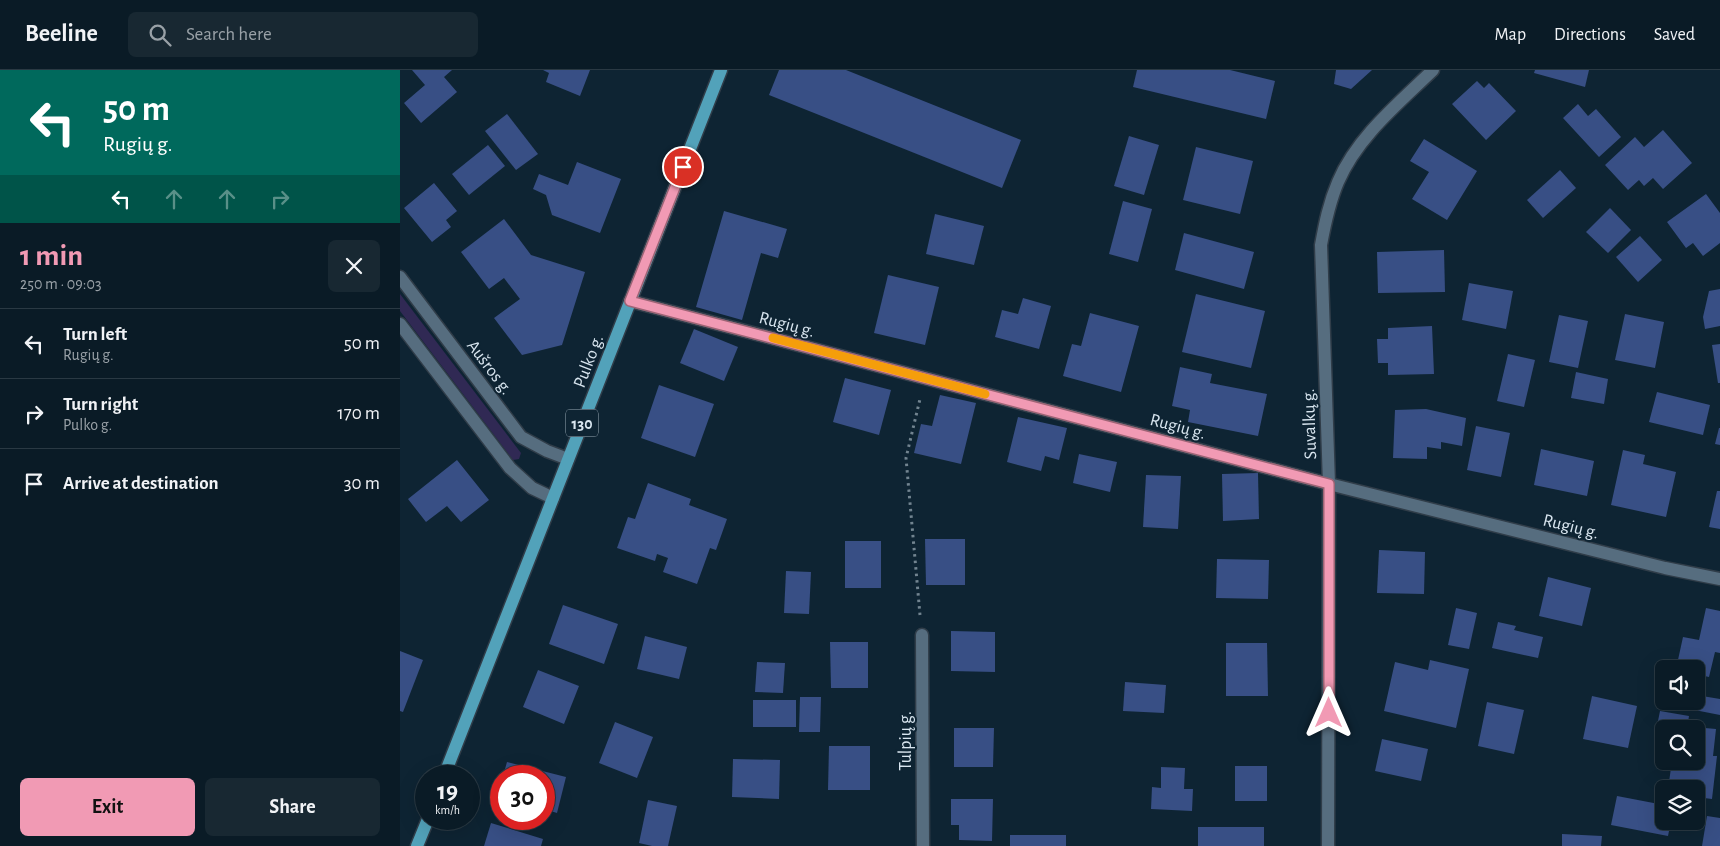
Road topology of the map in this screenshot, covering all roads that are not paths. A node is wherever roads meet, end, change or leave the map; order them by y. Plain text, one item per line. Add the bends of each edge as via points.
1 (721, 70) edge
2 (1433, 70) edge
3 (400, 277) edge
4 (630, 301) junction
5 (400, 324) edge
6 (568, 459) junction
7 (1329, 484) junction
8 (553, 498) junction
9 (1720, 579) edge
10 (922, 635) road end
11 (448, 765) edge
12 (424, 830) edge
13 (417, 846) edge
14 (923, 846) edge
15 (1328, 846) edge

1 - 4 main road, Pulko g. / 130
2 - 7 street, Suvalkų g. via 1358,147 1339,180 1326,216 1321,245
3 - 6 street, Aušros g. via 521,436
4 - 6 main road, Pulko g. / 130
4 - 7 street, Rugių g.
5 - 8 street via 510,468 532,488
6 - 8 main road, Pulko g. / 130
7 - 9 street, Rugių g. via 1664,568
7 - 15 street, Suvalkų g.
8 - 11 main road, Pulko g. / 130
10 - 14 street, Tulpių g.
12 - 13 main road

